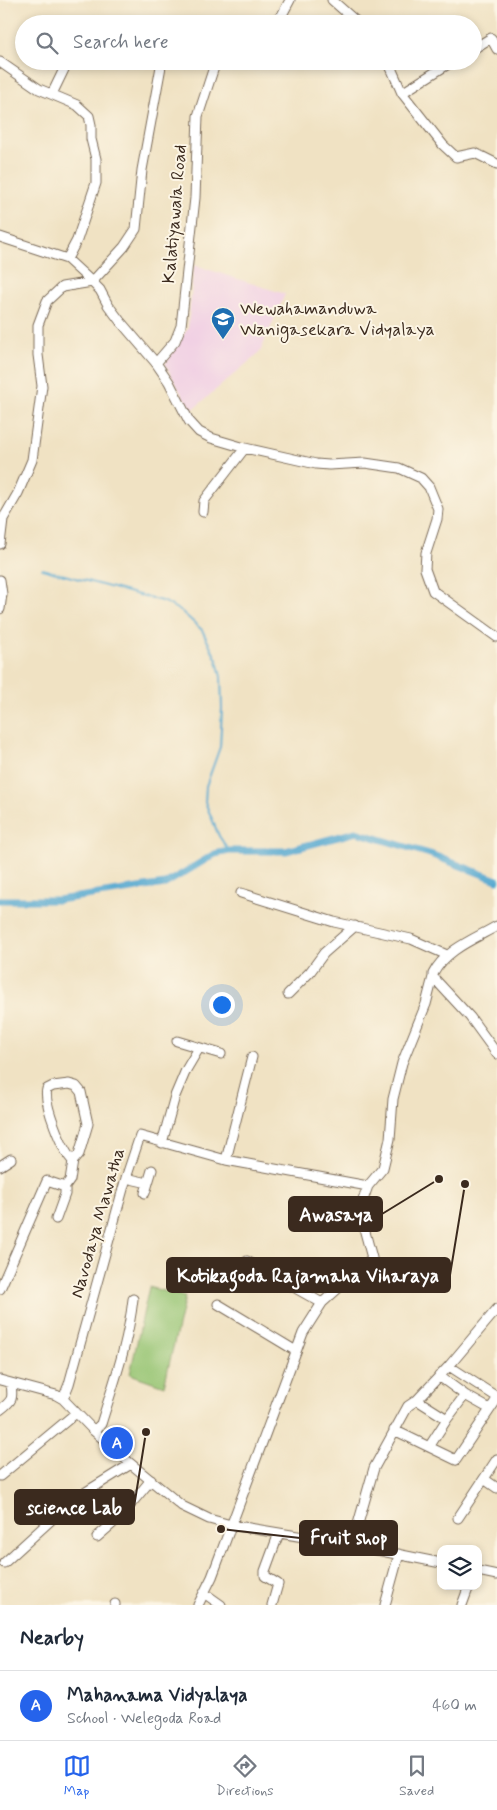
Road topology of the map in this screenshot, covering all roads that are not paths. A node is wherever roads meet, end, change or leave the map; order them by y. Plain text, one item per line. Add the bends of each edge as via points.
1 (290, 0) edge
2 (332, 0) edge
3 (282, 15) edge
4 (349, 15) edge
5 (482, 44) edge
6 (497, 49) edge
7 (0, 62) edge
8 (64, 70) edge
9 (160, 70) edge
10 (213, 70) edge
11 (392, 70) edge
12 (438, 70) edge
13 (402, 92) junction
14 (52, 94) junction
15 (497, 164) edge
16 (0, 237) edge
17 (67, 259) junction
18 (92, 282) junction
19 (156, 363) junction
20 (244, 448) junction
21 (203, 512) dead end
22 (0, 544) edge
23 (0, 580) edge
24 (0, 609) edge
25 (497, 637) edge
26 (241, 892) dead end
27 (355, 926) junction
28 (497, 926) edge
29 (447, 955) junction
30 (433, 977) junction
31 (288, 994) dead end
32 (176, 1041) dead end
33 (199, 1048) junction
34 (221, 1054) dead end
35 (497, 1054) edge
36 (252, 1057) dead end
37 (162, 1143) junction
38 (11, 1159) dead end
39 (226, 1160) junction
40 (73, 1162) junction
41 (0, 1166) edge
42 (152, 1170) dead end
43 (126, 1178) junction
44 (148, 1182) junction
45 (368, 1186) junction
46 (65, 1187) junction
47 (145, 1193) dead end
48 (56, 1219) dead end
49 (247, 1261) dead end
50 (0, 1289) edge
51 (133, 1299) dead end
52 (322, 1303) junction
53 (218, 1304) dead end
54 (497, 1309) edge
55 (296, 1350) junction
56 (449, 1366) junction
57 (439, 1376) junction
58 (0, 1380) edge
59 (11, 1383) junction
60 (465, 1395) junction
61 (497, 1398) edge
62 (63, 1399) junction
63 (416, 1400) junction
64 (490, 1409) junction
65 (0, 1410) edge
66 (76, 1413) junction
67 (447, 1419) junction
68 (394, 1430) junction
69 (94, 1431) junction
70 (429, 1447) junction
71 (497, 1459) edge
72 (131, 1464) junction
73 (0, 1476) edge
74 (484, 1479) junction
75 (151, 1480) junction
76 (497, 1488) edge
77 (458, 1518) dead end
78 (231, 1525) junction
79 (279, 1533) junction
80 (97, 1537) dead end
81 (352, 1545) junction
82 (399, 1554) junction
83 (437, 1562) edge
84 (4, 1563) dead end
85 (482, 1572) edge
86 (497, 1575) edge
87 (468, 1590) edge
88 (204, 1593) junction
89 (198, 1605) edge
90 (221, 1605) edge
91 (272, 1605) edge
92 (385, 1605) edge
93 (462, 1605) edge

1 - 3 street
2 - 4 street
5 - 6 street via 491,38
7 - 14 street via 39,89
8 - 14 street
9 - 18 street via 142,170 136,229
10 - 19 street, Kalatiyawala Road via 198,116 195,198 181,326 175,340
11 - 13 street
12 - 13 street
13 - 15 street via 442,145 456,157 475,153
14 - 17 street via 77,105 89,116 96,159 96,183
16 - 17 street
17 - 18 street
18 - 19 street
18 - 22 street via 62,287 47,301 38,325 42,386 32,460 3,518
19 - 20 street via 189,421 199,432
20 - 21 street via 204,501
20 - 25 street via 316,464 365,463 398,468 421,478 430,486 438,509 425,569 434,591
23 - 24 street
26 - 27 street
27 - 29 street via 411,940
27 - 31 street via 324,953
28 - 29 street
29 - 30 street via 437,966
30 - 35 street via 470,1017
30 - 45 street via 426,1004 402,1063 383,1168
32 - 33 street
33 - 34 street
33 - 37 street via 175,1096
36 - 39 street
37 - 39 street, Navodaya Mawatha
37 - 43 street, Navodaya Mawatha via 140,1136
38 - 41 street
39 - 45 street, Navodaya Mawatha
40 - 40 street via 79,1154 88,1124 80,1092 70,1084 52,1086 45,1095
40 - 46 street via 70,1180
42 - 44 street
43 - 44 street
43 - 62 street, Navodaya Mawatha
44 - 47 street
45 - 52 street via 361,1217 372,1258
46 - 48 street
46 - 50 street via 47,1181
49 - 52 street
51 - 69 street via 123,1354 101,1424
52 - 55 street
53 - 55 street
54 - 56 street
55 - 78 street
56 - 57 street
56 - 61 street
57 - 60 street
57 - 63 street
58 - 59 street
59 - 62 street
59 - 65 street via 10,1402
60 - 64 street
60 - 67 street
61 - 64 street
62 - 66 street
63 - 67 street
63 - 68 street via 408,1406
64 - 70 street via 456,1460
66 - 69 street
66 - 73 street
67 - 70 street
68 - 70 street
68 - 81 street via 374,1468
69 - 72 street
71 - 74 street
72 - 75 street
72 - 84 street via 73,1500
74 - 76 street
74 - 77 street
75 - 78 street via 182,1506
75 - 80 street via 120,1517
78 - 79 street
78 - 88 street
79 - 81 street
79 - 91 street via 265,1571 265,1576 278,1584
81 - 82 street
82 - 83 street
82 - 92 street
85 - 86 street
87 - 93 street
88 - 89 street
88 - 90 street

